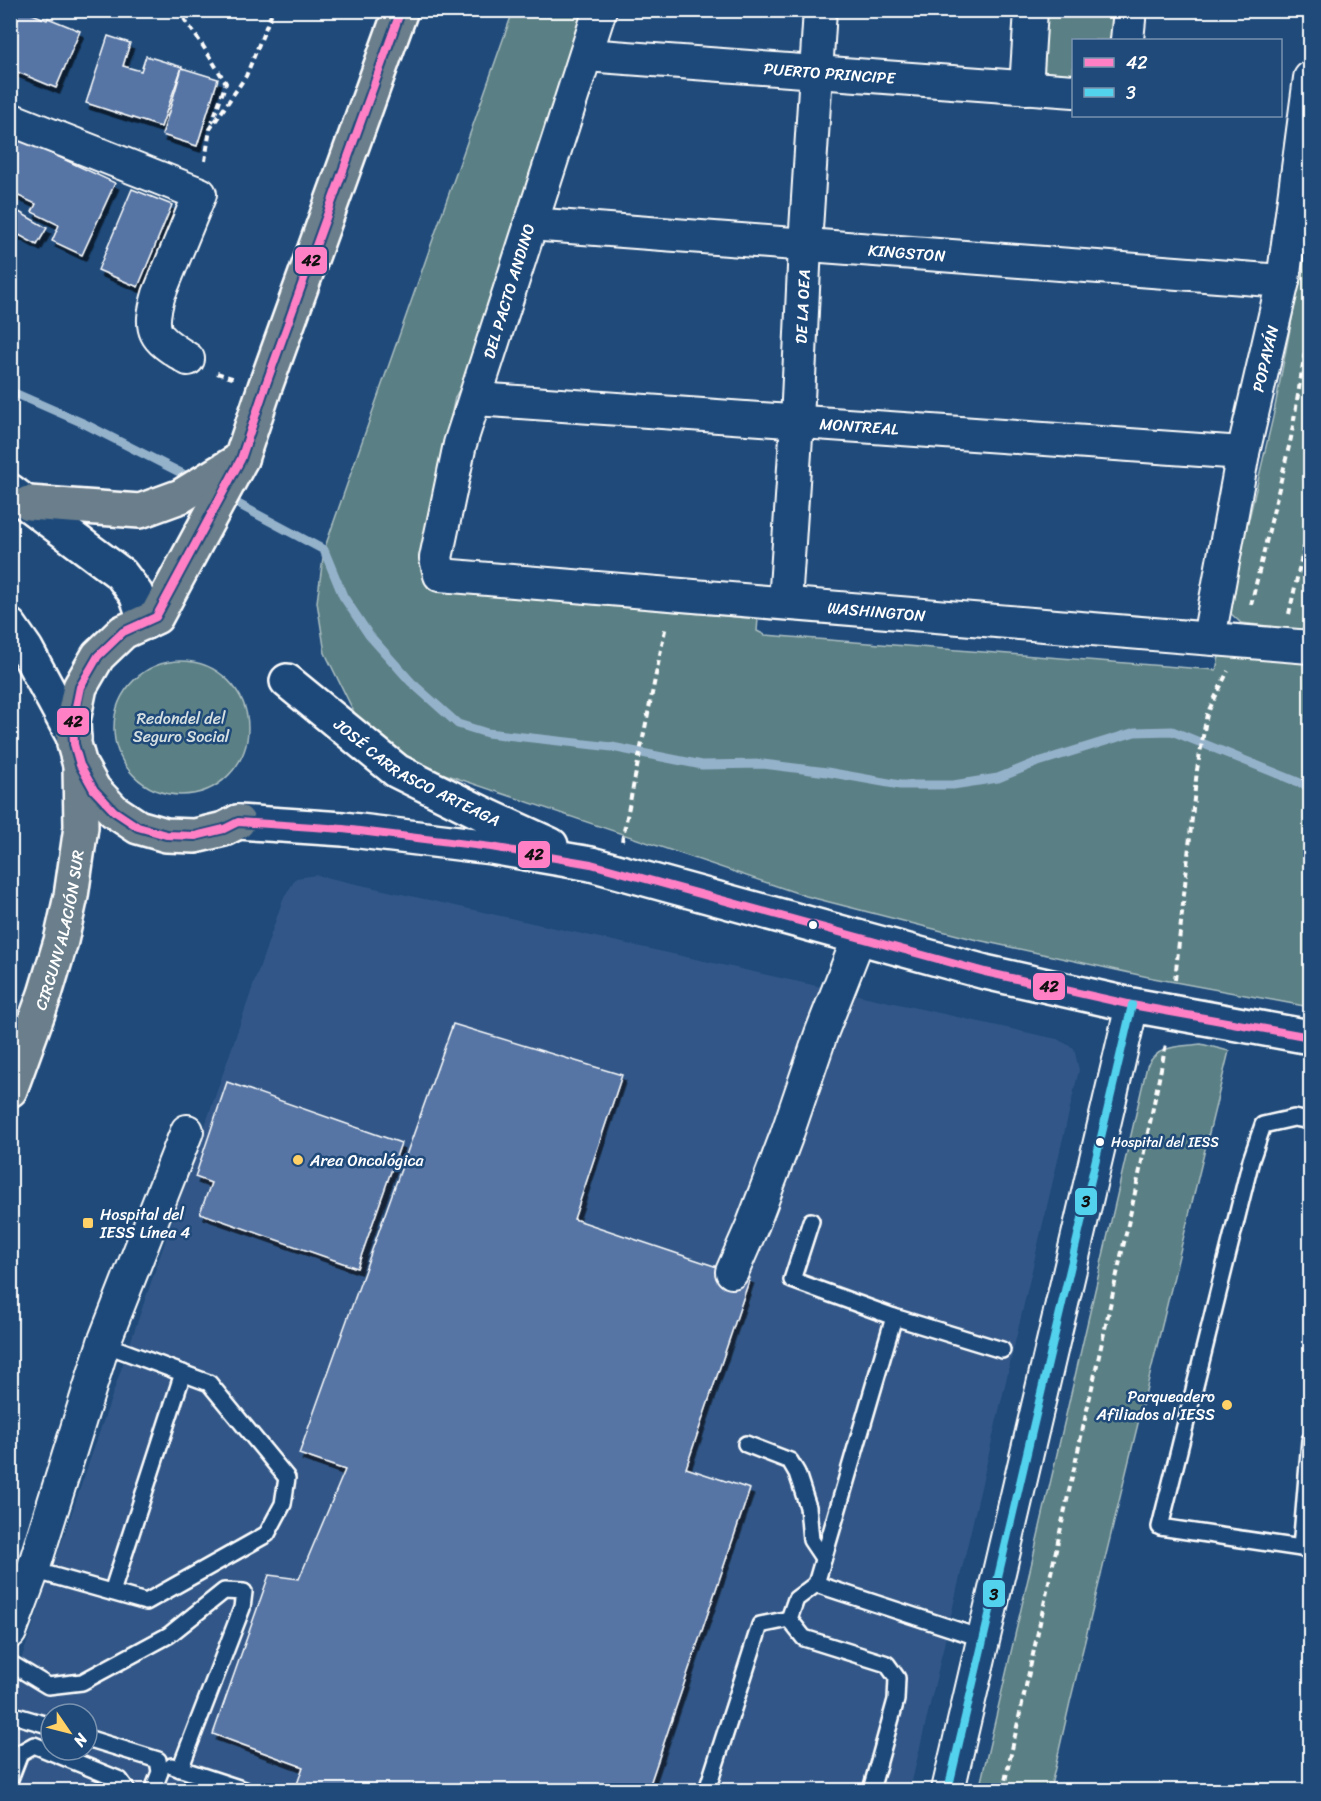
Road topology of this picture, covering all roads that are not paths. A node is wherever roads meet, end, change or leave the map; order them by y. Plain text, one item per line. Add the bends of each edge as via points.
1 (401, 10) edge
2 (600, 10) edge
3 (820, 10) edge
4 (1031, 10) edge
5 (1130, 10) edge
6 (1127, 39) edge
7 (586, 55) junction
8 (815, 72) junction
9 (1311, 78) edge
10 (1026, 88) junction
11 (1072, 91) edge
12 (1293, 108) edge
13 (10, 119) edge
14 (530, 224) junction
15 (805, 245) junction
16 (1283, 282) junction
17 (188, 359) road end
18 (476, 399) junction
19 (797, 422) junction
20 (1242, 453) junction
21 (241, 459) junction
22 (20, 497) edge
23 (440, 575) joint
24 (785, 603) junction
25 (151, 620) junction
26 (10, 626) edge
27 (1209, 638) junction
28 (1297, 646) edge
29 (287, 681) dead end
30 (77, 751) junction
31 (238, 822) joint
32 (604, 867) junction
33 (859, 937) junction
34 (1132, 1005) junction
35 (1311, 1037) edge
36 (10, 1090) edge
37 (1311, 1121) edge
38 (187, 1131) dead end
39 (811, 1221) dead end
40 (732, 1272) dead end
41 (894, 1317) junction
42 (104, 1342) junction
43 (1002, 1350) dead end
44 (183, 1373) junction
45 (1311, 1440) edge
46 (746, 1444) dead end
47 (1306, 1550) edge
48 (823, 1558) junction
49 (33, 1570) junction
50 (816, 1584) junction
51 (112, 1592) junction
52 (789, 1619) junction
53 (10, 1632) edge
54 (984, 1639) junction
55 (10, 1663) edge
56 (10, 1714) edge
57 (39, 1722) edge
58 (99, 1742) edge
59 (158, 1760) junction
60 (180, 1769) junction
61 (10, 1779) edge
62 (127, 1791) edge
63 (153, 1791) edge
64 (245, 1791) edge
65 (707, 1791) edge
66 (871, 1791) edge
67 (948, 1791) edge

1 - 21 highway
2 - 7 street, DEL PACTO ANDINO
3 - 8 street, DE LA OEA
4 - 10 street
5 - 6 street
7 - 8 street, PUERTO PRINCIPE
7 - 14 street, DEL PACTO ANDINO
8 - 10 street, PUERTO PRINCIPE
8 - 15 street, DE LA OEA
9 - 12 street, POPAYÁN
10 - 11 street, PUERTO PRINCIPE
12 - 16 street, POPAYÁN
13 - 17 street via 200,194 154,310 153,323 162,342
14 - 15 street, KINGSTON
14 - 18 street, DEL PACTO ANDINO
15 - 16 street, KINGSTON
15 - 19 street, DE LA OEA
16 - 20 street, POPAYÁN
18 - 19 street, MONTREAL
18 - 23 street, DEL PACTO ANDINO via 460,444 436,558
19 - 20 street, MONTREAL
19 - 24 street, DE LA OEA
20 - 27 street, POPAYÁN
21 - 22 highway via 181,496 140,511
21 - 25 highway
22 - 25 main road via 121,574
23 - 24 street, WASHINGTON
24 - 27 street, WASHINGTON
25 - 30 highway via 123,632 98,656 80,687 73,721
26 - 30 main road via 26,649
27 - 28 street, WASHINGTON
29 - 32 main road, JOSÉ CARRASCO ARTEAGA via 397,771
30 - 31 highway via 94,790 114,811 138,827 166,835 195,836
30 - 36 highway, CIRCUNVALACIÓN SUR via 81,827 71,896 48,985
31 - 32 main road, JOSÉ CARRASCO ARTEAGA via 343,829 491,847
32 - 33 main road, JOSÉ CARRASCO ARTEAGA
33 - 34 main road, JOSÉ CARRASCO ARTEAGA via 985,972
33 - 40 street
34 - 35 main road, JOSÉ CARRASCO ARTEAGA
34 - 54 street
37 - 47 lane via 1294,1118 1263,1125 1251,1160 1161,1527
38 - 42 street
39 - 41 lane via 792,1280
41 - 43 lane
41 - 48 lane
42 - 44 lane
42 - 49 street
44 - 51 lane
44 - 51 lane via 209,1383 287,1478 283,1504 267,1534 146,1602
45 - 47 lane
46 - 48 lane via 790,1461 808,1507 811,1540
48 - 50 lane
49 - 51 lane
49 - 53 street
50 - 52 lane via 796,1599
50 - 54 lane
52 - 65 lane via 760,1625
52 - 66 lane via 804,1638 887,1664 897,1678 896,1700
54 - 67 street
55 - 60 lane via 48,1686 82,1682 169,1635 224,1591 244,1592 242,1608
56 - 57 lane
58 - 59 lane
59 - 60 lane
59 - 63 lane via 160,1772
60 - 64 lane
61 - 62 lane via 20,1753 34,1745 120,1780

